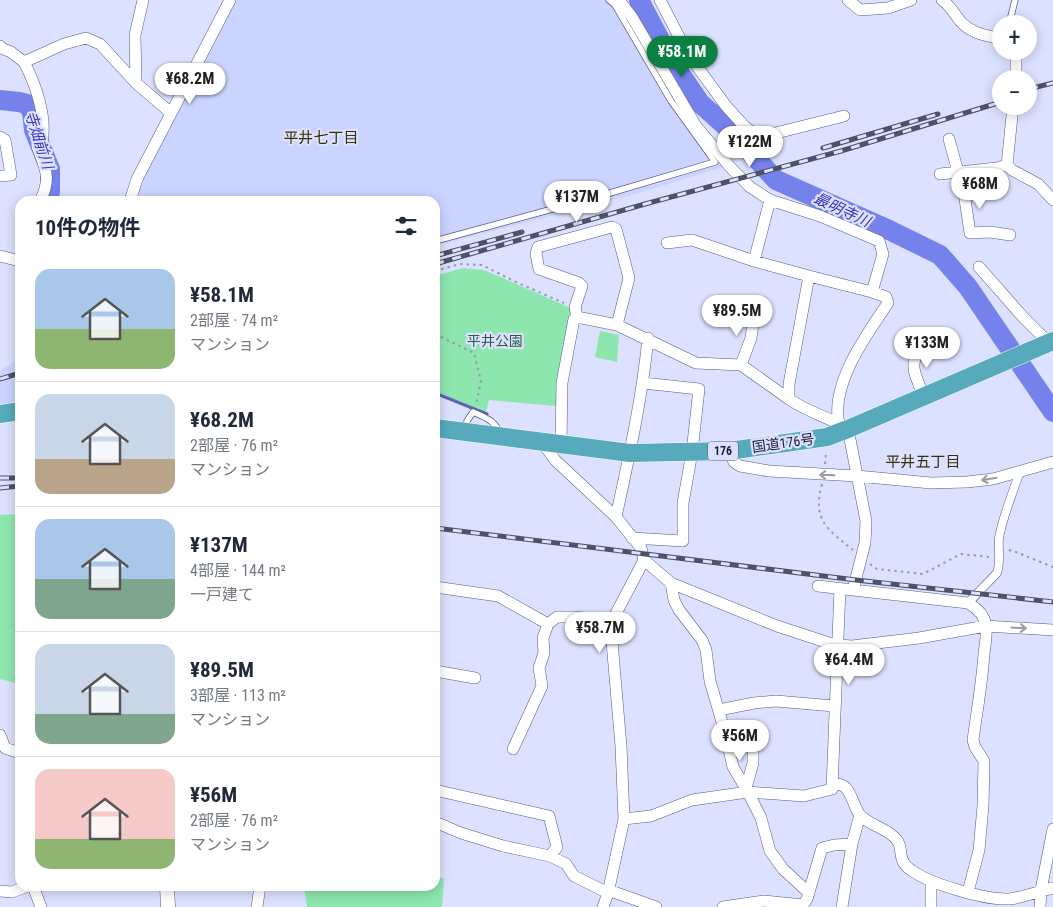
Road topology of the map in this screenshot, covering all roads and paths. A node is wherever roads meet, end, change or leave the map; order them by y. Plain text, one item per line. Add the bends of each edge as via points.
1 (143, 0) edge
2 (230, 0) edge
3 (610, 0) edge
4 (619, 0) edge
5 (660, 0) edge
6 (848, 0) edge
7 (911, 0) edge
8 (942, 0) edge
9 (1015, 0) edge
10 (1011, 15) edge
11 (992, 37) edge
12 (0, 46) edge
13 (24, 62) junction
14 (136, 83) junction
15 (171, 113) junction
16 (1012, 115) edge
17 (844, 116) dead end
18 (740, 131) dead end
19 (0, 137) edge
20 (949, 139) dead end
21 (725, 146) dead end
22 (1006, 165) junction
23 (959, 172) junction
24 (940, 174) dead end
25 (0, 176) edge
26 (42, 196) edge
27 (132, 196) edge
28 (770, 200) junction
29 (1053, 200) edge
30 (1010, 235) dead end
31 (440, 240) edge
32 (667, 243) dead end
33 (0, 256) edge
34 (15, 260) edge
35 (754, 260) junction
36 (979, 266) dead end
37 (440, 270) edge
38 (809, 276) junction
39 (872, 292) junction
40 (576, 312) junction
41 (754, 316) dead end
42 (617, 324) junction
43 (440, 336) edge
44 (648, 338) junction
45 (922, 340) dead end
46 (1050, 346) edge
47 (741, 365) junction
48 (643, 384) junction
49 (924, 397) junction
50 (789, 399) junction
51 (475, 408) dead end
52 (15, 412) edge
53 (0, 414) edge
54 (844, 427) junction
55 (440, 429) edge
56 (827, 437) junction
57 (542, 442) junction
58 (561, 444) junction
59 (729, 451) junction
60 (692, 452) junction
61 (630, 453) junction
62 (1053, 462) edge
63 (1020, 471) junction
64 (824, 475) junction
65 (857, 476) junction
66 (616, 517) junction
67 (632, 538) junction
68 (998, 555) junction
69 (861, 556) junction
70 (644, 560) junction
71 (1053, 567) edge
72 (671, 583) junction
73 (818, 586) dead end
74 (440, 588) edge
75 (840, 588) junction
76 (854, 590) junction
77 (968, 603) junction
78 (612, 621) junction
79 (548, 624) junction
80 (986, 626) junction
81 (1053, 630) edge
82 (839, 645) junction
83 (440, 672) edge
84 (475, 678) dead end
85 (834, 706) junction
86 (719, 710) junction
87 (0, 735) edge
88 (753, 739) dead end
89 (513, 748) dead end
90 (15, 751) edge
91 (832, 784) junction
92 (747, 790) junction
93 (440, 791) edge
94 (860, 815) junction
95 (624, 818) junction
96 (440, 824) edge
97 (1053, 829) edge
98 (852, 844) junction
99 (550, 856) junction
100 (931, 881) junction
101 (1047, 889) edge
102 (0, 891) edge
103 (15, 891) edge
104 (35, 891) edge
105 (167, 891) edge
106 (260, 891) edge
107 (608, 892) junction
108 (968, 892) junction
109 (809, 893) junction
110 (803, 906) edge
111 (41, 907) edge
112 (168, 907) edge
113 (258, 907) edge
114 (603, 907) edge
115 (656, 907) edge
116 (722, 907) edge
117 (842, 907) edge
118 (931, 907) edge
119 (1040, 907) edge

1 - 14 street via 135,35
2 - 15 street
3 - 31 lane via 671,101 715,162
4 - 28 street via 696,126 750,187
5 - 17 street via 688,54 726,106 750,132 760,137
6 - 7 street via 860,10 888,8
8 - 11 street via 975,33
9 - 10 lane
12 - 13 street
13 - 14 street via 86,38 100,44
13 - 26 street via 42,121 40,141 47,177
14 - 15 street
15 - 27 street
16 - 22 street
18 - 21 path
19 - 25 street via 5,140 11,175
20 - 23 street
22 - 23 street
22 - 29 street via 1038,184
23 - 24 street
23 - 30 street via 970,233
28 - 35 street
28 - 39 street via 820,216 879,241 883,254
32 - 35 street via 692,240
33 - 34 street
35 - 38 street
36 - 46 street
37 - 40 path via 460,264 482,265
38 - 39 street
38 - 50 street
39 - 54 street via 886,297 888,302 843,379 839,404
40 - 42 street
40 - 42 street via 582,286 539,269 538,247 612,227 616,229 629,278
40 - 58 street via 562,383
41 - 47 street via 751,338
42 - 44 street
43 - 51 path via 474,353 481,381
44 - 47 street via 696,363
44 - 48 street
45 - 49 street via 913,368
46 - 49 highway, 国道176号 / 176 via 1023,354
47 - 50 street
48 - 60 street via 699,390
48 - 61 street
49 - 54 highway, 国道176号 / 176
50 - 54 street
52 - 53 highway
54 - 56 highway, 国道176号 / 176
54 - 65 street
55 - 57 highway, 国道176号 / 176
56 - 59 highway, 国道176号 / 176
56 - 64 path
57 - 58 highway, 国道176号 / 176
57 - 66 street via 555,460
58 - 61 highway, 国道176号 / 176
59 - 60 highway, 国道176号 / 176
59 - 64 street via 740,466
60 - 61 highway, 国道176号 / 176
60 - 67 street via 683,504 683,541
61 - 66 street
62 - 63 street
63 -> 65 street via 994,479 967,482 932,483
63 - 68 street via 1004,518
65 -> 64 street
64 - 69 path via 819,500 821,520
65 - 69 street via 866,521
66 - 67 street
67 - 70 street via 641,548
68 - 69 path via 961,554 923,574 877,569
68 - 71 path via 1011,550
68 - 77 street via 997,573
69 - 76 street
70 - 72 street
70 - 78 street
72 - 82 street via 777,626
72 - 86 street via 679,610 706,650 710,681
73 - 75 street
74 - 79 street via 498,596
75 - 76 street
75 - 82 street
76 - 77 street
77 - 80 street via 977,608
78 - 79 street via 557,617
78 - 95 street
79 - 89 street via 539,668 542,686
80 -> 81 street
80 - 82 street via 919,638
80 - 108 street via 974,740 984,760 983,806 979,850
82 - 85 street
83 - 84 street
85 - 86 street via 776,701
85 - 91 street
86 - 92 street via 733,767
87 - 90 street via 5,748
88 - 92 street via 753,764
91 - 92 street via 832,789 804,796
91 - 94 street via 846,787
92 - 95 street via 692,800 651,816
92 - 109 street via 761,818 770,851 783,869
93 - 99 street via 549,816 557,847
94 - 98 street
94 - 100 street via 892,835 899,842 905,866
95 - 107 street
96 - 99 street via 502,846
97 - 101 street
98 - 109 street via 822,848
98 - 117 street
99 - 107 street via 566,864 574,876
100 - 108 street
100 - 118 street
101 - 108 street via 1009,899
101 - 119 street
102 - 103 street
104 - 111 street
105 - 112 street
106 - 113 street
107 - 114 street
107 - 115 street
109 - 110 street
110 - 116 street via 764,901

